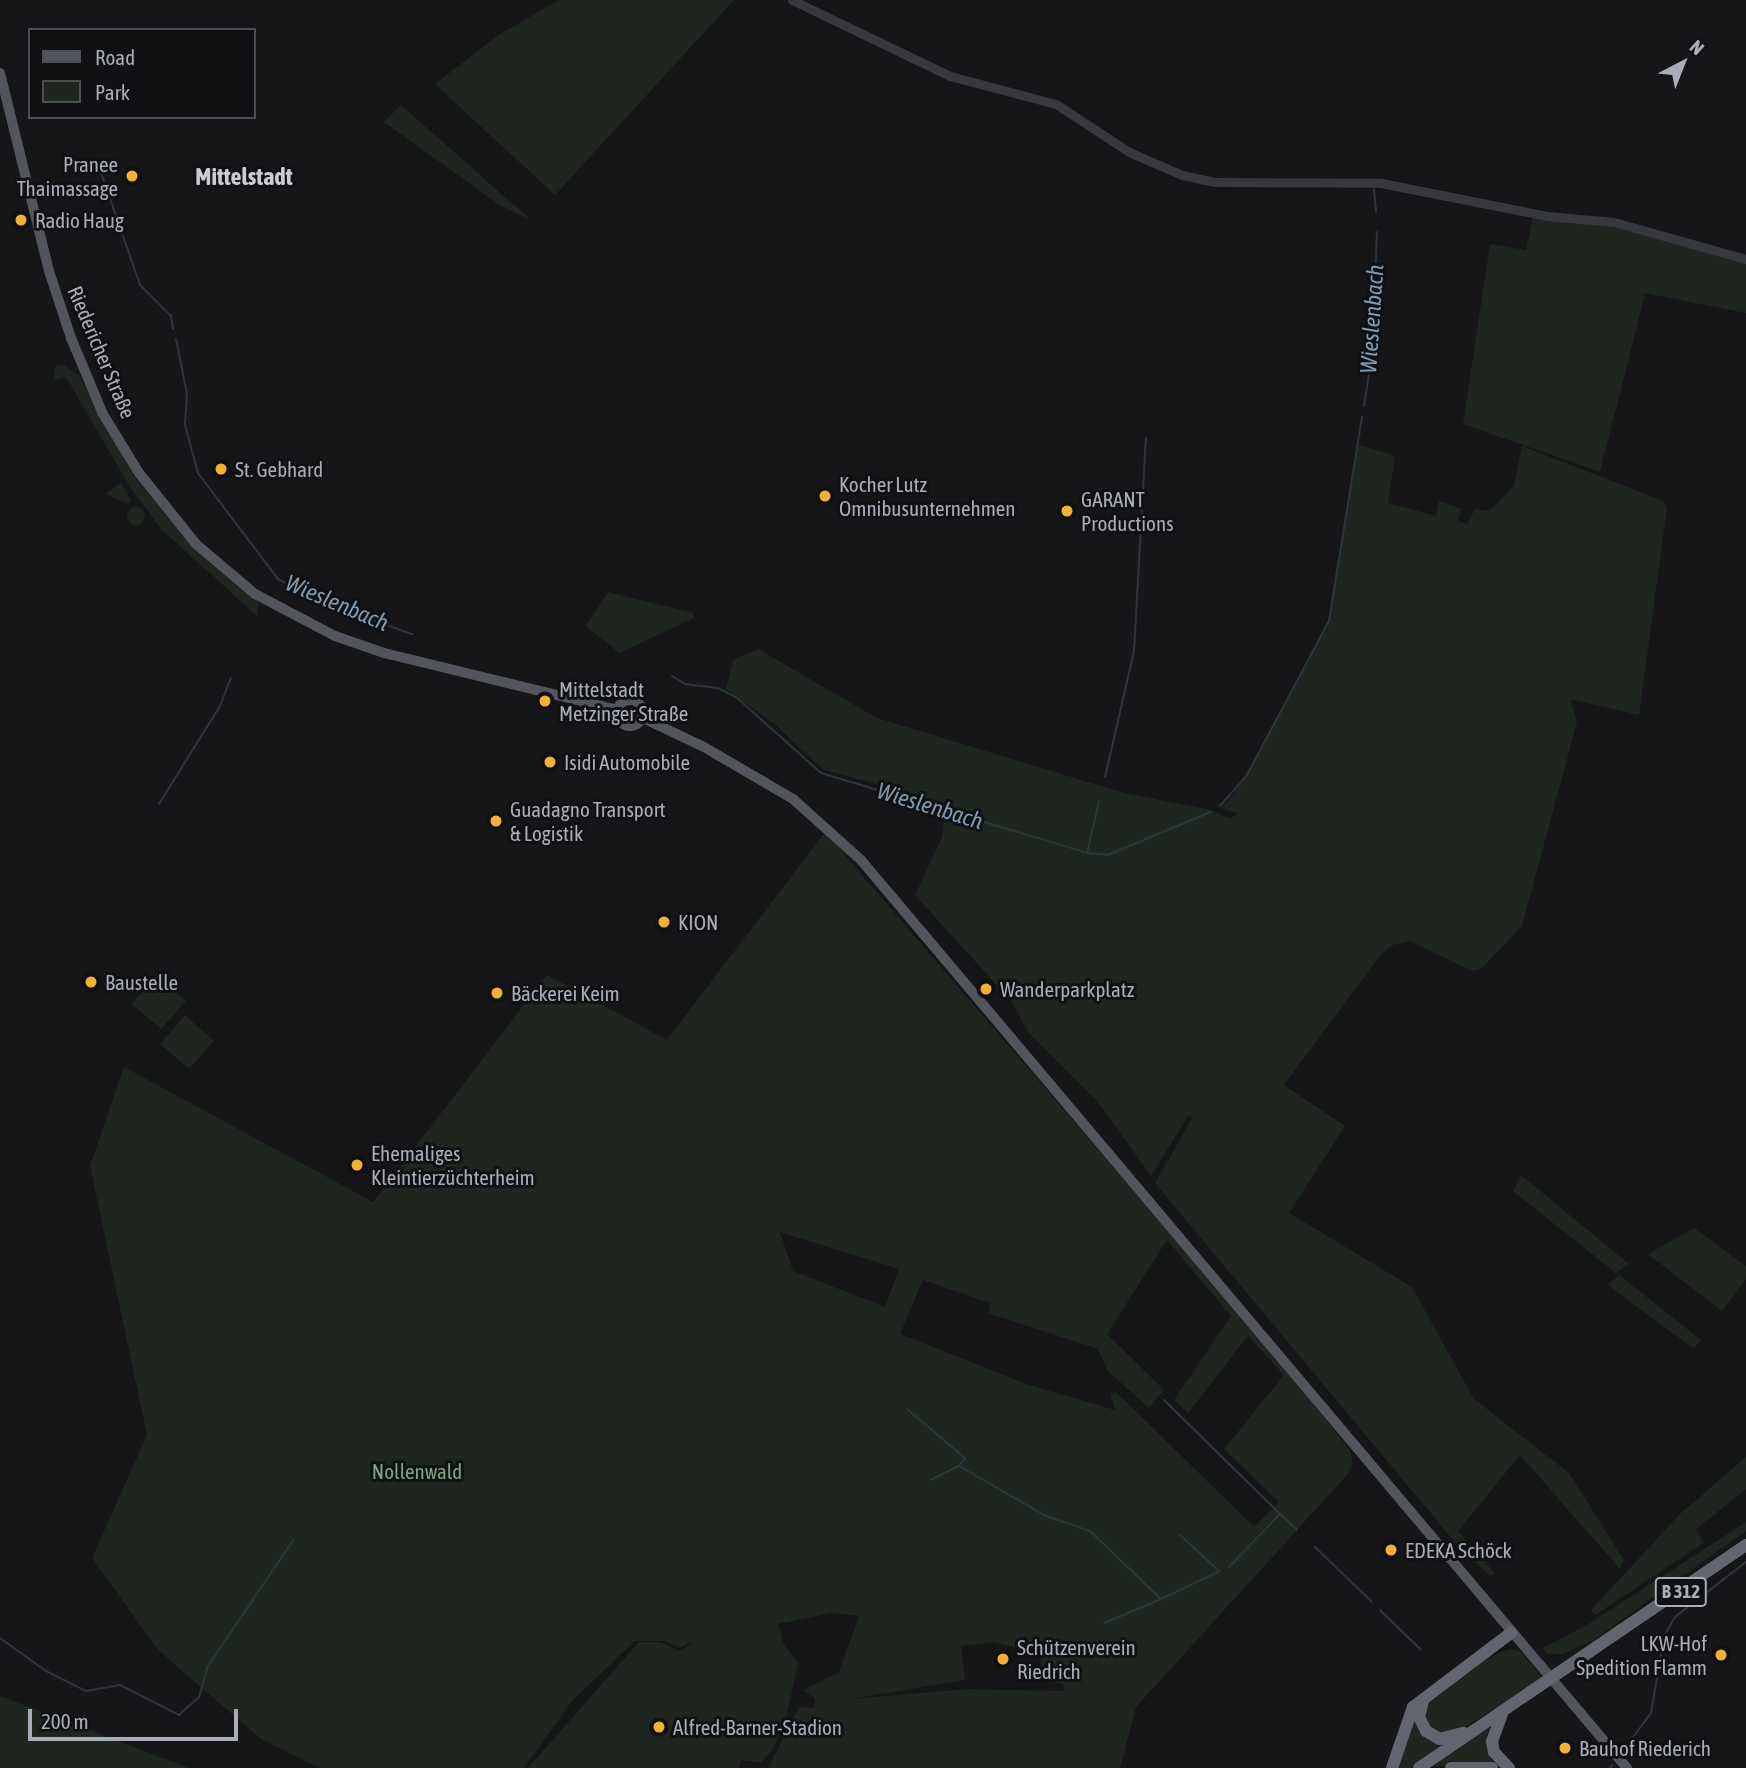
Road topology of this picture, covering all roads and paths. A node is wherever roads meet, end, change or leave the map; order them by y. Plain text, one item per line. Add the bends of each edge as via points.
1 (792, 0) edge
2 (0, 73) edge
3 (1746, 259) edge
4 (617, 710) junction
5 (643, 718) junction
6 (1746, 1545) edge
7 (1511, 1633) junction
8 (1424, 1697) junction
9 (1504, 1712) junction
10 (1482, 1726) junction
11 (1392, 1768) edge
12 (1419, 1768) edge
13 (1451, 1768) edge
14 (1492, 1768) edge
15 (1509, 1768) edge
16 (1627, 1768) edge

1 - 3 street via 950,76 1056,104 1129,152 1182,176 1216,182 1381,183 1547,216 1614,222
2 - 4 main road, Riedericher Straße via 49,271 71,338 103,414 196,544 255,594 335,636 384,653
4 - 5 main road via 619,720 628,726
4 - 5 main road via 621,703 632,700 642,707
5 - 7 main road via 793,799 861,860
6 - 9 highway, B 312
7 - 8 highway
7 - 16 main road
8 - 10 highway via 1419,1717 1431,1736 1447,1739
8 - 11 highway via 1408,1716
9 - 10 highway, B 312
9 - 15 highway via 1492,1741 1494,1752
10 - 12 highway, B 312
13 - 14 highway

